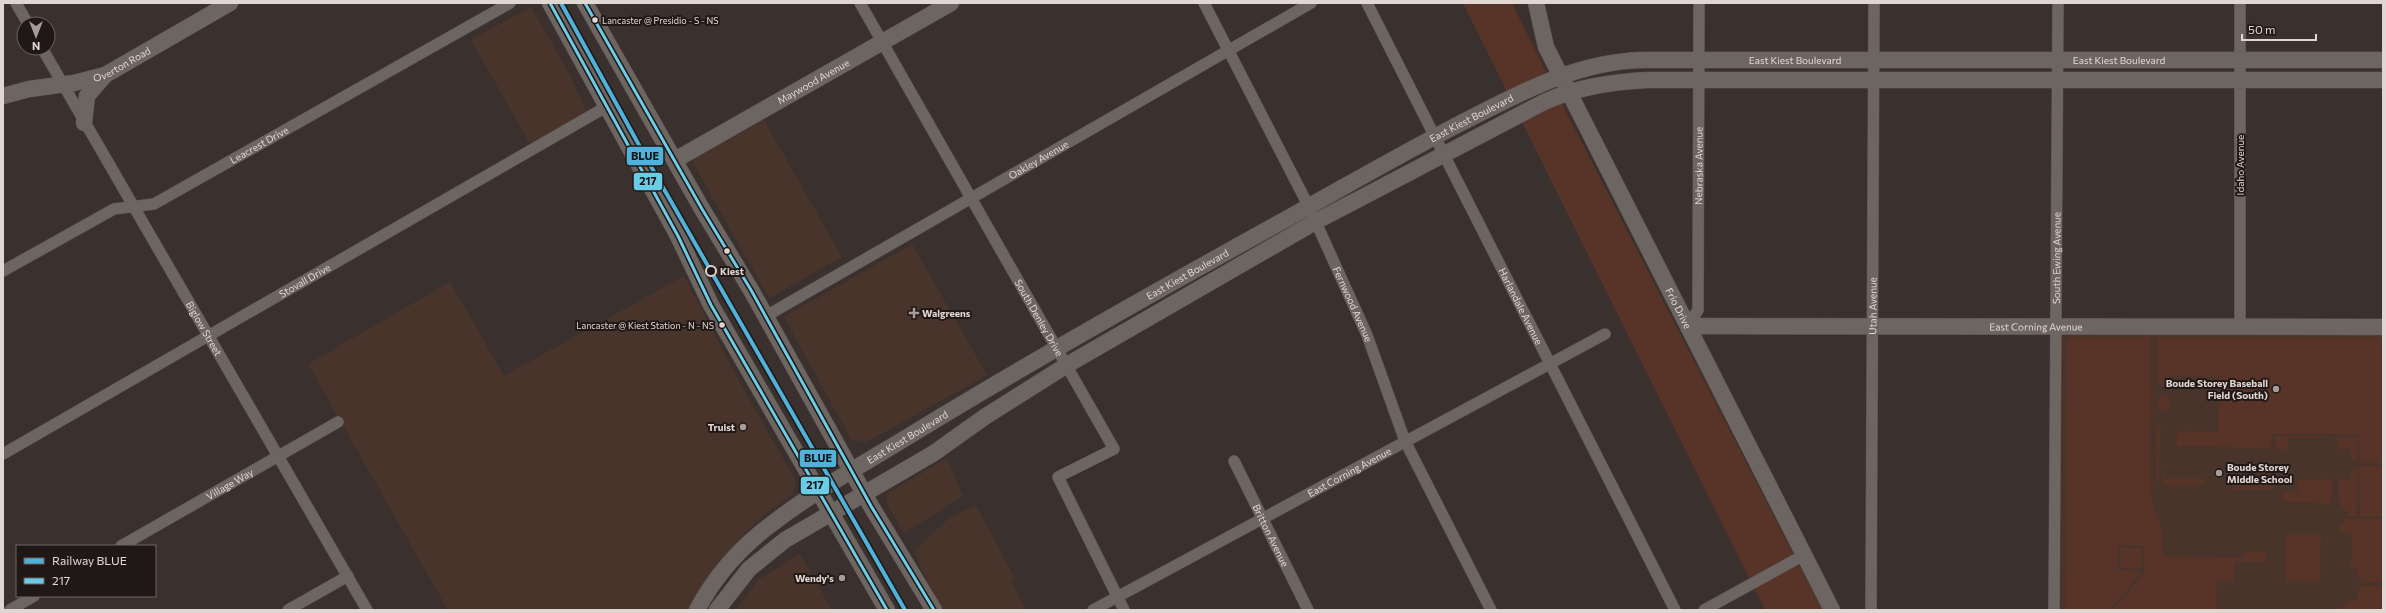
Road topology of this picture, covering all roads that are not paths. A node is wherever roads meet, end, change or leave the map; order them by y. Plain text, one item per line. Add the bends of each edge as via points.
1 (16, 3) edge
2 (230, 3) edge
3 (510, 3) edge
4 (550, 3) edge
5 (860, 3) edge
6 (951, 3) edge
7 (1204, 3) edge
8 (1311, 3) edge
9 (1367, 3) edge
10 (1536, 3) edge
11 (1699, 3) edge
12 (1874, 3) edge
13 (2058, 3) edge
14 (2240, 3) edge
15 (587, 4) edge
16 (23, 16) edge
17 (883, 42) junction
18 (1228, 50) junction
19 (46, 56) edge
20 (1699, 60) junction
21 (2058, 60) junction
22 (2240, 60) junction
23 (2383, 60) edge
24 (1873, 61) junction
25 (105, 75) junction
26 (1560, 75) junction
27 (1698, 80) junction
28 (1873, 80) junction
29 (2058, 80) junction
30 (2240, 80) junction
31 (2383, 80) edge
32 (63, 86) junction
33 (1570, 92) junction
34 (3, 96) edge
35 (606, 107) junction
36 (84, 123) junction
37 (1436, 136) junction
38 (1444, 154) junction
39 (674, 160) junction
40 (971, 198) junction
41 (134, 206) junction
42 (1309, 207) junction
43 (1315, 222) junction
44 (3, 271) edge
45 (766, 316) junction
46 (1688, 326) junction
47 (2240, 326) junction
48 (2055, 327) junction
49 (2383, 327) edge
50 (1873, 328) junction
51 (1605, 334) dead end
52 (208, 335) junction
53 (1056, 348) junction
54 (1549, 363) junction
55 (1066, 365) junction
56 (338, 422) dead end
57 (1406, 441) junction
58 (3, 454) edge
59 (278, 456) junction
60 (1234, 461) dead end
61 (852, 471) junction
62 (819, 492) junction
63 (864, 494) junction
64 (831, 513) junction
65 (1262, 518) junction
66 (123, 545) edge
67 (1804, 555) junction
68 (348, 576) junction
69 (32, 597) edge
70 (1117, 597) junction
71 (10, 610) edge
72 (288, 610) edge
73 (367, 610) edge
74 (697, 610) edge
75 (717, 610) edge
76 (887, 610) edge
77 (934, 610) edge
78 (1093, 610) edge
79 (1124, 610) edge
80 (1308, 610) edge
81 (1492, 610) edge
82 (1676, 610) edge
83 (1704, 610) edge
84 (1832, 610) edge
85 (1871, 610) edge
86 (2054, 610) edge

1 - 16 street
2 - 25 main road, Overton Road
3 - 41 street, Leacrest Drive via 154,204
4 - 35 main road
5 - 17 street, South Denley Drive
6 - 17 main road, Maywood Avenue
7 - 18 street, Fernwood Avenue
8 - 18 street, Oakley Avenue
9 - 37 street, Harlandale Avenue
10 - 26 main road, Frio Drive via 1546,47
11 - 20 street, Nebraska Avenue
12 - 24 street, Utah Avenue
13 - 21 street, South Ewing Avenue
14 - 22 street, Idaho Avenue
15 - 39 main road
17 - 39 main road, Maywood Avenue
17 - 40 street, South Denley Drive
18 - 40 street, Oakley Avenue
18 - 42 street, Fernwood Avenue
19 - 32 street, Biglow Street
20 - 24 main road, East Kiest Boulevard
20 - 26 main road, East Kiest Boulevard via 1616,62
20 - 27 street, Nebraska Avenue
21 - 22 main road, East Kiest Boulevard
21 - 24 main road, East Kiest Boulevard
21 - 29 street, South Ewing Avenue
22 - 23 main road, East Kiest Boulevard
22 - 30 street, Idaho Avenue
24 - 28 street, Utah Avenue
25 - 32 main road, Overton Road
25 - 36 main road via 87,96
26 - 33 main road, Frio Drive
26 - 37 main road, East Kiest Boulevard via 1529,88
27 - 28 main road, East Kiest Boulevard
27 - 33 main road, East Kiest Boulevard via 1616,82
27 - 46 street, Nebraska Avenue via 1698,310
28 - 29 main road, East Kiest Boulevard
28 - 50 street, Utah Avenue
29 - 30 main road, East Kiest Boulevard
29 - 48 street, South Ewing Avenue
30 - 31 main road, East Kiest Boulevard
30 - 47 street, Idaho Avenue
32 - 34 main road, Overton Road via 29,89
32 - 36 street, Biglow Street
33 - 38 main road, East Kiest Boulevard via 1544,102
33 - 46 main road, Frio Drive
35 - 52 street, Stovall Drive
35 - 62 main road via 678,236 711,305
36 - 41 street, Biglow Street
37 - 38 street, Harlandale Avenue
37 - 42 main road, East Kiest Boulevard
38 - 43 main road, East Kiest Boulevard
38 - 54 street, Harlandale Avenue
39 - 45 main road
40 - 45 street, Oakley Avenue
40 - 53 street, South Denley Drive
41 - 44 street, Leacrest Drive via 114,209
41 - 52 street, Biglow Street
42 - 43 street, Fernwood Avenue
42 - 53 main road, East Kiest Boulevard
43 - 55 main road, East Kiest Boulevard
43 - 57 street, Fernwood Avenue via 1367,335
45 - 61 main road
46 - 50 main road, East Corning Avenue
46 - 67 main road, Frio Drive
47 - 48 main road, East Corning Avenue
47 - 49 main road, East Corning Avenue
48 - 50 main road, East Corning Avenue
48 - 86 street, South Ewing Avenue
50 - 85 street, Utah Avenue
51 - 54 street, East Corning Avenue
52 - 58 street, Stovall Drive
52 - 59 street, Biglow Street
53 - 55 street, South Denley Drive
53 - 61 main road, East Kiest Boulevard
54 - 57 street, East Corning Avenue
54 - 82 street, Harlandale Avenue
55 - 63 main road, East Kiest Boulevard via 986,416 948,444
55 - 70 street, South Denley Drive via 1114,449 1058,478
56 - 59 street, Village Way
57 - 65 street, East Corning Avenue
57 - 81 street, Fernwood Avenue
59 - 66 street, Village Way
59 - 68 street, Biglow Street
60 - 65 street, Britton Avenue
61 - 62 main road, East Kiest Boulevard
61 - 63 main road
62 - 64 main road
62 - 74 main road, East Kiest Boulevard via 756,536 728,566
63 - 64 main road, East Kiest Boulevard
63 - 77 main road
64 - 75 main road, East Kiest Boulevard via 768,553 733,587
64 - 76 main road
65 - 70 street, East Corning Avenue
65 - 80 street, Britton Avenue
67 - 83 street
67 - 84 main road, Frio Drive
68 - 72 street
68 - 73 street, Biglow Street
69 - 71 street
70 - 78 street, East Corning Avenue
70 - 79 street, South Denley Drive

